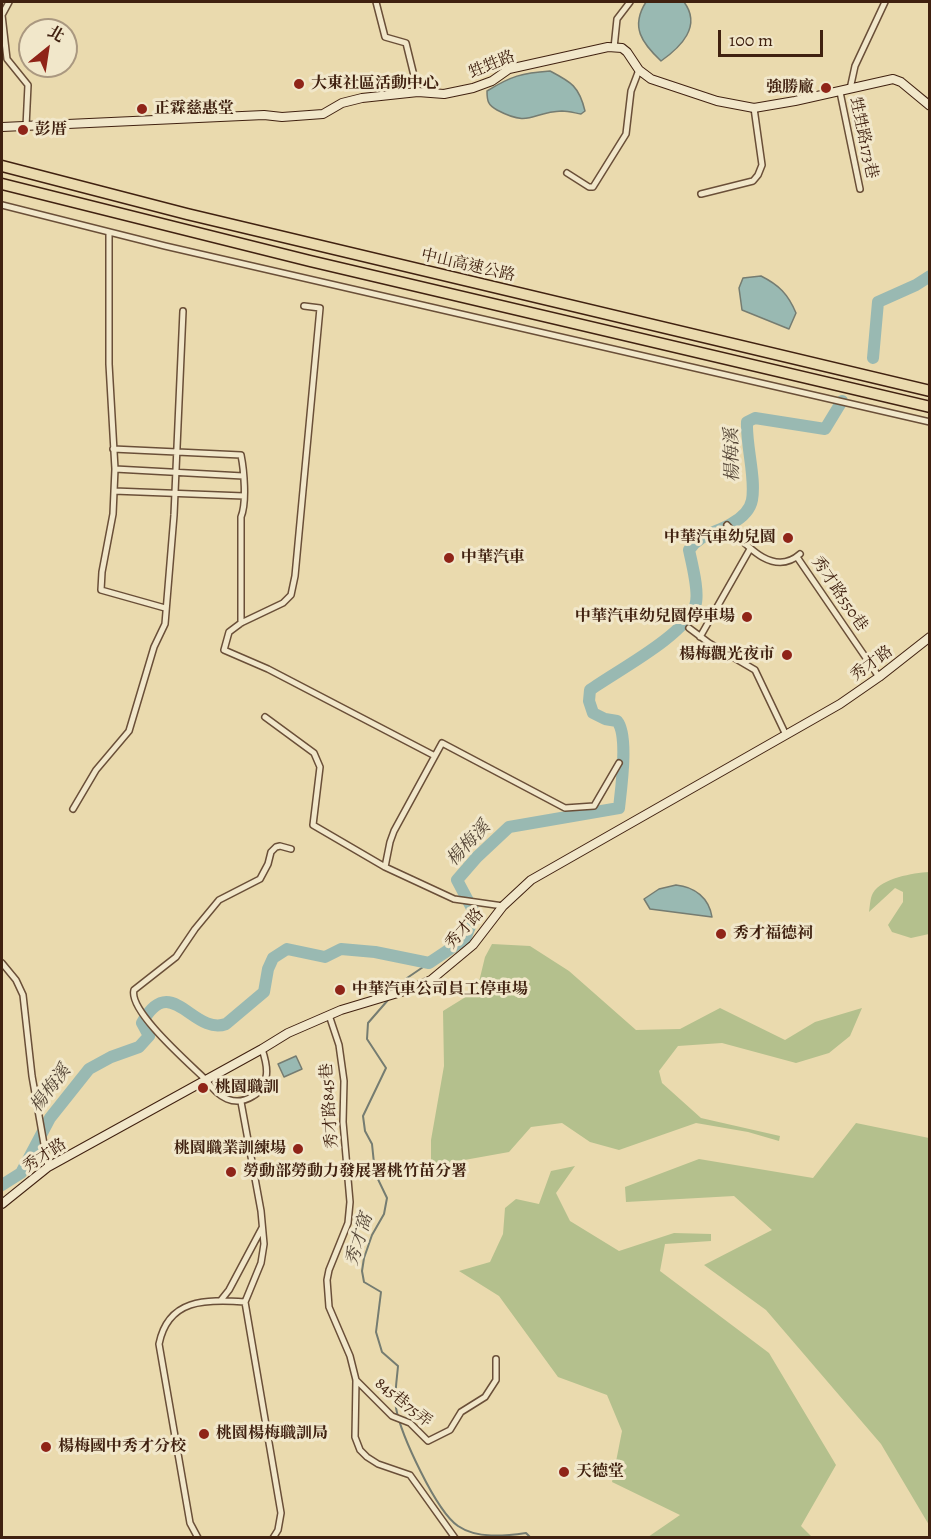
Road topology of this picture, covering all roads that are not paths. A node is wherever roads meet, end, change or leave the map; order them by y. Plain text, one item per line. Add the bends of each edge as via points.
1 (9, 2) edge
2 (376, 2) edge
3 (630, 2) edge
4 (885, 2) edge
5 (614, 48) junction
6 (639, 70) junction
7 (850, 89) junction
8 (418, 92) junction
9 (840, 92) junction
10 (930, 106) edge
11 (754, 108) junction
12 (2, 127) edge
13 (26, 127) junction
14 (2, 166) edge
15 (567, 173) dead end
16 (2, 184) edge
17 (861, 189) dead end
18 (701, 194) dead end
19 (2, 205) edge
20 (109, 232) junction
21 (304, 306) dead end
22 (183, 311) dead end
23 (930, 391) edge
24 (930, 408) edge
25 (930, 422) edge
26 (113, 449) junction
27 (176, 451) junction
28 (115, 469) junction
29 (175, 471) junction
30 (243, 476) junction
31 (114, 491) junction
32 (175, 494) junction
33 (244, 496) junction
34 (726, 525) dead end
35 (750, 549) junction
36 (165, 608) junction
37 (241, 622) junction
38 (689, 628) dead end
39 (700, 637) junction
40 (930, 637) edge
41 (879, 677) junction
42 (265, 717) dead end
43 (786, 735) junction
44 (435, 756) junction
45 (619, 763) dead end
46 (73, 809) dead end
47 (291, 849) dead end
48 (385, 867) junction
49 (503, 906) junction
50 (2, 963) edge
51 (329, 1015) junction
52 (262, 1049) junction
53 (206, 1080) junction
54 (241, 1102) junction
55 (48, 1167) junction
56 (2, 1204) edge
57 (263, 1227) junction
58 (221, 1300) junction
59 (244, 1302) junction
60 (496, 1359) dead end
61 (356, 1380) junction
62 (198, 1538) edge
63 (273, 1538) edge
64 (455, 1538) edge

1 - 13 street via 2,15 4,39 7,59 28,85
2 - 8 street via 385,37 406,43
3 - 5 street via 617,19
4 - 7 street via 855,66
5 - 6 main road via 627,52
5 - 8 main road, 甡甡路 via 603,47 509,69 492,81 466,90 444,94
6 - 11 main road via 651,78 717,101
6 - 15 street via 631,91 626,134 593,187
7 - 9 main road
7 - 10 main road via 893,80
8 - 13 main road, 甡甡路 via 362,98 323,114
9 - 11 main road
9 - 17 street, 甡甡路173巷
11 - 18 street via 762,165 758,175 753,181
12 - 13 main road, 甡甡路
14 - 23 highway, 中山高速公路
16 - 24 highway, 中山高速公路
19 - 20 street
20 - 25 street
20 - 26 street
21 - 37 street via 320,308 295,576 291,595 283,603
22 - 27 street
26 - 27 street
26 - 28 street
27 - 29 street
27 - 30 street via 241,455
28 - 29 street
28 - 31 street
29 - 30 street
29 - 32 street
30 - 33 street
31 - 32 street
31 - 36 street via 101,590
32 - 33 street
32 - 36 street
33 - 37 street
34 - 35 street
35 - 39 street
35 - 41 street, 秀才路550巷 via 777,563 789,562 798,555
36 - 46 street via 165,624 154,647 129,731 96,770
37 - 44 street via 229,632 224,650
38 - 39 street
39 - 43 street via 755,670
40 - 41 main road, 秀才路
41 - 43 main road, 秀才路
42 - 48 street via 314,753 320,767 313,825
43 - 49 main road, 秀才路 via 531,880
44 - 45 street via 442,744 565,808 594,806
44 - 48 street via 394,831
47 - 53 street via 276,847 260,879 219,900 176,957 134,990 138,1006 152,1027
48 - 49 street via 454,898
49 - 51 main road, 秀才路 via 473,945 431,980
50 - 55 street via 23,995
51 - 52 main road, 秀才路
51 - 61 street, 秀才路845巷 via 339,1045 344,1081 343,1122 350,1202 348,1223 327,1280 329,1307
52 - 53 main road, 秀才路
52 - 54 street via 267,1077 256,1095
53 - 54 street via 223,1098
53 - 55 main road, 秀才路
54 - 57 street
55 - 56 main road, 秀才路
57 - 58 street
57 - 59 street via 261,1263
58 - 59 street
58 - 62 street via 189,1305 173,1314 164,1325 159,1344 190,1523
59 - 63 street via 281,1513
60 - 61 street, 845巷75弄 via 496,1380 485,1397 460,1413 450,1430 428,1441 410,1424 392,1416
61 - 64 street, 秀才路845巷 via 355,1437 360,1450 378,1464 410,1475

